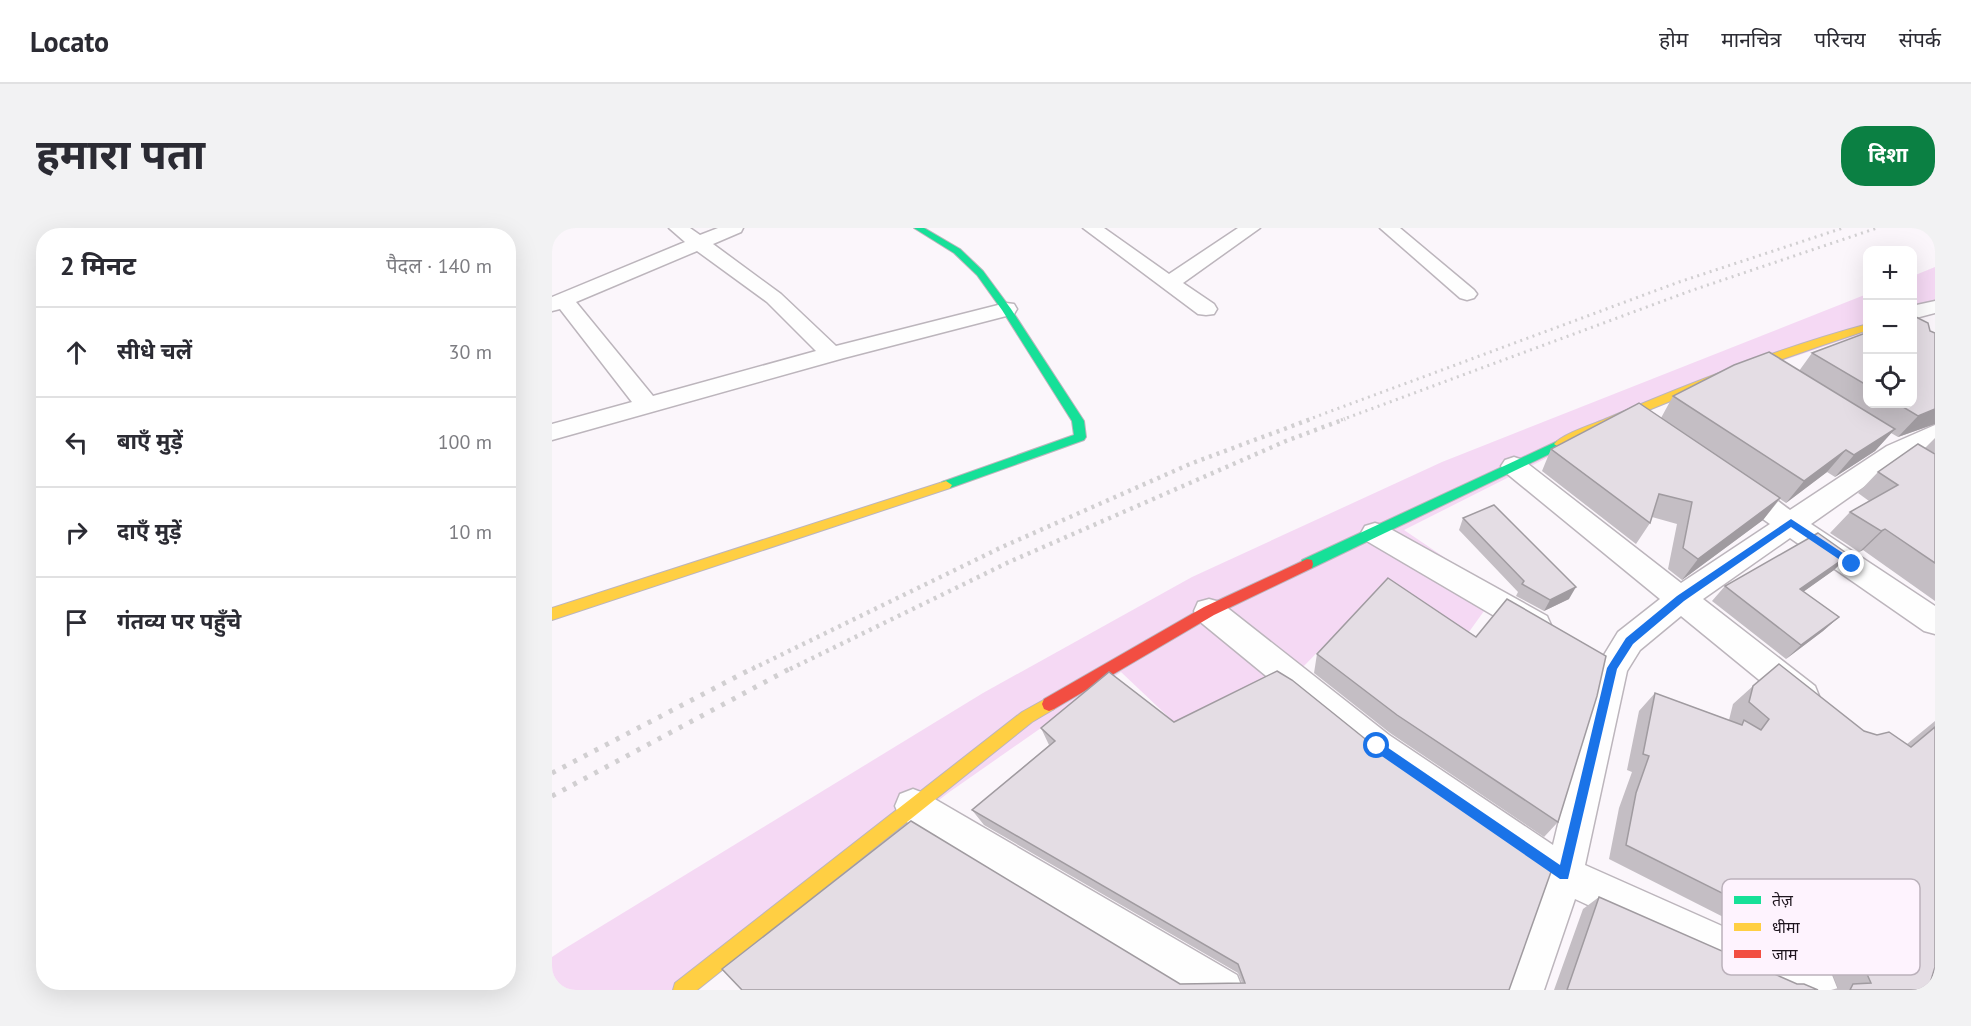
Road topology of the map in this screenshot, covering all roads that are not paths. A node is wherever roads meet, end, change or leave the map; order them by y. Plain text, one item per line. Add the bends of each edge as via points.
1 (678, 228) edge
2 (734, 228) edge
3 (918, 228) edge
4 (1092, 228) edge
5 (1251, 228) edge
6 (1389, 228) edge
7 (698, 243) junction
8 (1169, 283) junction
9 (1467, 294) dead end
10 (558, 303) edge
11 (1935, 307) edge
12 (1006, 309) junction
13 (1206, 309) dead end
14 (1917, 312) edge
15 (1863, 329) edge
16 (830, 353) junction
17 (1756, 363) junction
18 (1786, 382) edge
19 (648, 406) junction
20 (1628, 411) junction
21 (1655, 430) edge
22 (552, 432) edge
23 (1935, 433) edge
24 (1514, 466) junction
25 (1718, 474) edge
26 (1791, 522) junction
27 (1375, 533) junction
28 (1680, 599) junction
29 (1209, 610) junction
30 (552, 614) edge
31 (1935, 622) edge
32 (1560, 639) edge
33 (1825, 714) edge
34 (913, 806) junction
35 (1564, 875) junction
36 (1722, 947) edge
37 (1784, 975) edge
38 (702, 984) edge
39 (1222, 990) edge
40 (1523, 990) edge
41 (1817, 990) edge

1 - 7 street
2 - 7 street
3 - 12 street via 971,263
4 - 8 street
5 - 8 street
6 - 9 street
7 - 10 street
7 - 16 street via 774,298
8 - 13 street
10 - 19 street
11 - 14 street
12 - 16 street
12 - 30 street via 1078,421 1080,437 1076,440
15 - 17 street
16 - 19 street
17 - 18 street
17 - 20 street
19 - 22 street
20 - 21 street
20 - 24 street
23 - 26 street via 1896,451
24 - 27 street
24 - 28 street
25 - 26 street
26 - 28 street
26 - 31 street
27 - 29 street
27 - 32 street
28 - 33 street
28 - 35 street via 1601,662
29 - 34 street via 1027,717
29 - 35 street via 1377,746
34 - 38 street
34 - 39 street
35 - 36 street
35 - 40 street
37 - 41 street

